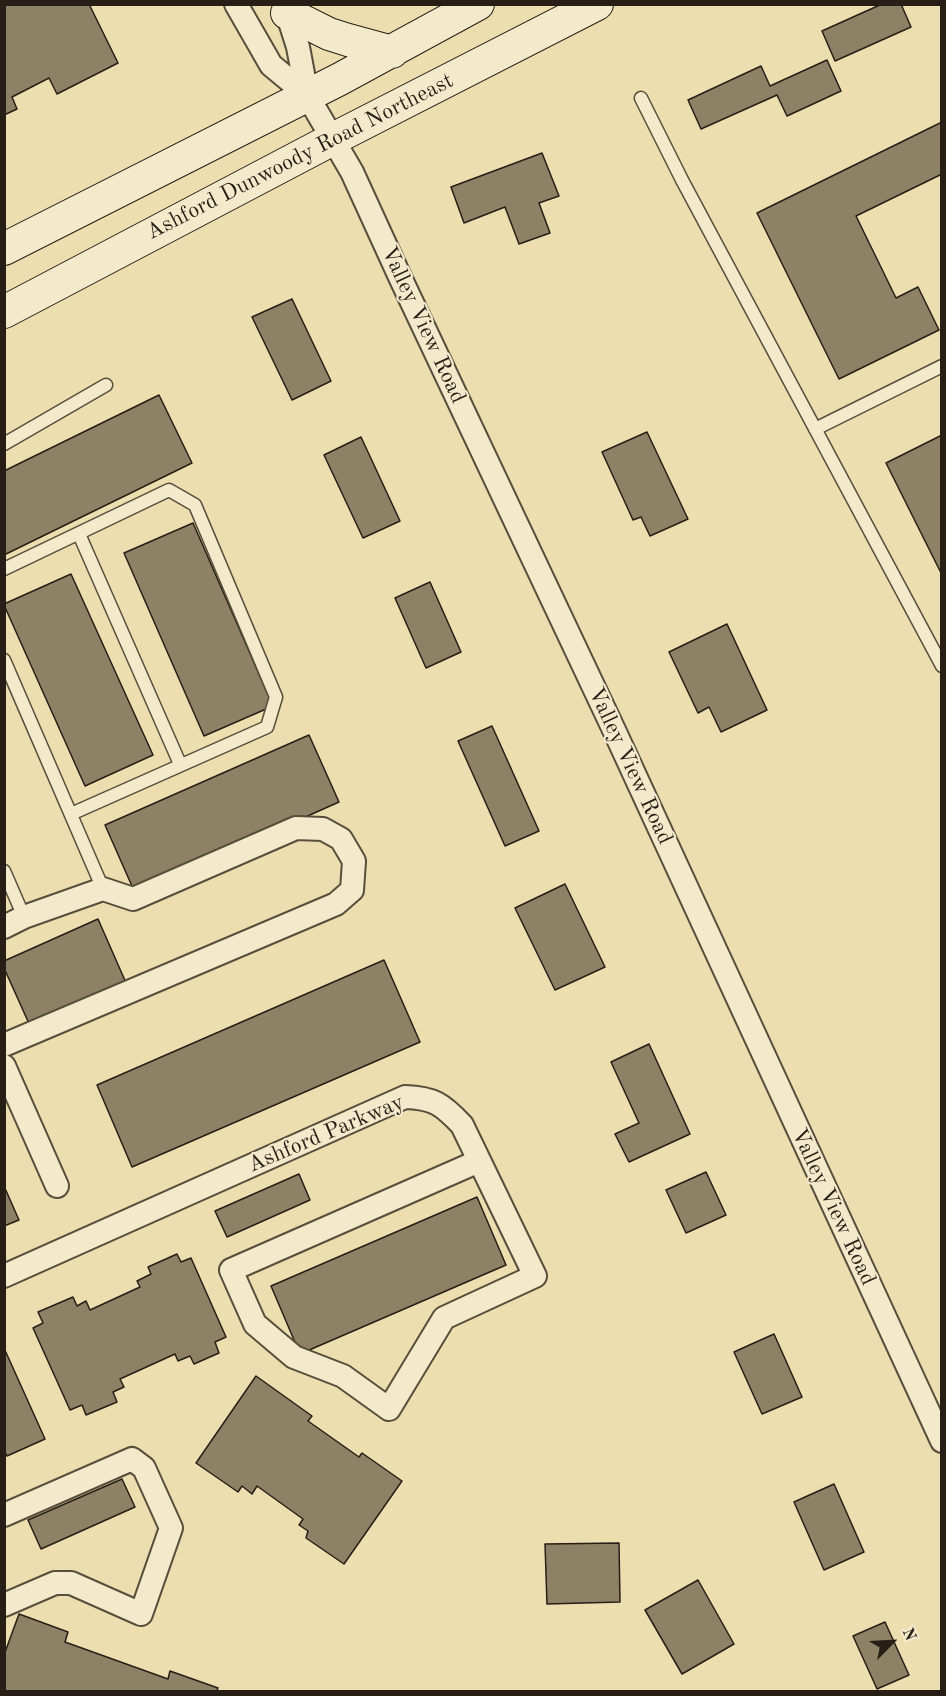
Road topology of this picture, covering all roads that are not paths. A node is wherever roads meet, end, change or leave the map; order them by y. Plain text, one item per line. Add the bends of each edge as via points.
1 (236, 4) edge
2 (478, 4) edge
3 (597, 4) edge
4 (286, 9) edge
5 (392, 52) junction
6 (307, 95) junction
7 (641, 98) dead end
8 (333, 139) junction
9 (10, 242) edge
10 (4, 312) edge
11 (942, 366) edge
12 (106, 385) dead end
13 (815, 429) junction
14 (4, 444) edge
15 (79, 534) junction
16 (4, 570) edge
17 (4, 660) edge
18 (942, 666) edge
19 (180, 764) junction
20 (71, 814) junction
21 (4, 871) edge
22 (103, 889) junction
23 (14, 922) edge
24 (4, 1045) edge
25 (4, 1066) edge
26 (479, 1161) junction
27 (57, 1186) dead end
28 (4, 1275) edge
29 (942, 1441) edge
30 (4, 1515) edge
31 (4, 1605) edge

1 - 6 street via 271,65
2 - 5 main road
3 - 8 main road, Ashford Dunwoody Road Northeast
4 - 5 main road via 329,34
4 - 6 street
5 - 6 main road
6 - 8 street, Valley View Road
6 - 9 main road
7 - 13 lane
8 - 10 main road, Ashford Dunwoody Road Northeast
8 - 29 street, Valley View Road via 614,730
11 - 13 lane
12 - 14 lane
13 - 18 lane
15 - 16 lane
15 - 19 lane
15 - 19 lane via 169,490 195,505 276,697 267,727
17 - 20 lane
19 - 20 lane
20 - 22 lane
21 - 23 lane
22 - 23 street
22 - 24 street via 133,899 296,828 323,829 341,839 354,861 352,890 336,904
25 - 27 street
26 - 26 street, Ashford Parkway via 535,1276 444,1318 389,1409 343,1376 294,1357 255,1324 231,1270
26 - 28 street, Ashford Parkway via 462,1125 445,1107 423,1098 405,1097
30 - 31 street via 132,1459 144,1468 171,1528 141,1614 71,1583 55,1583

